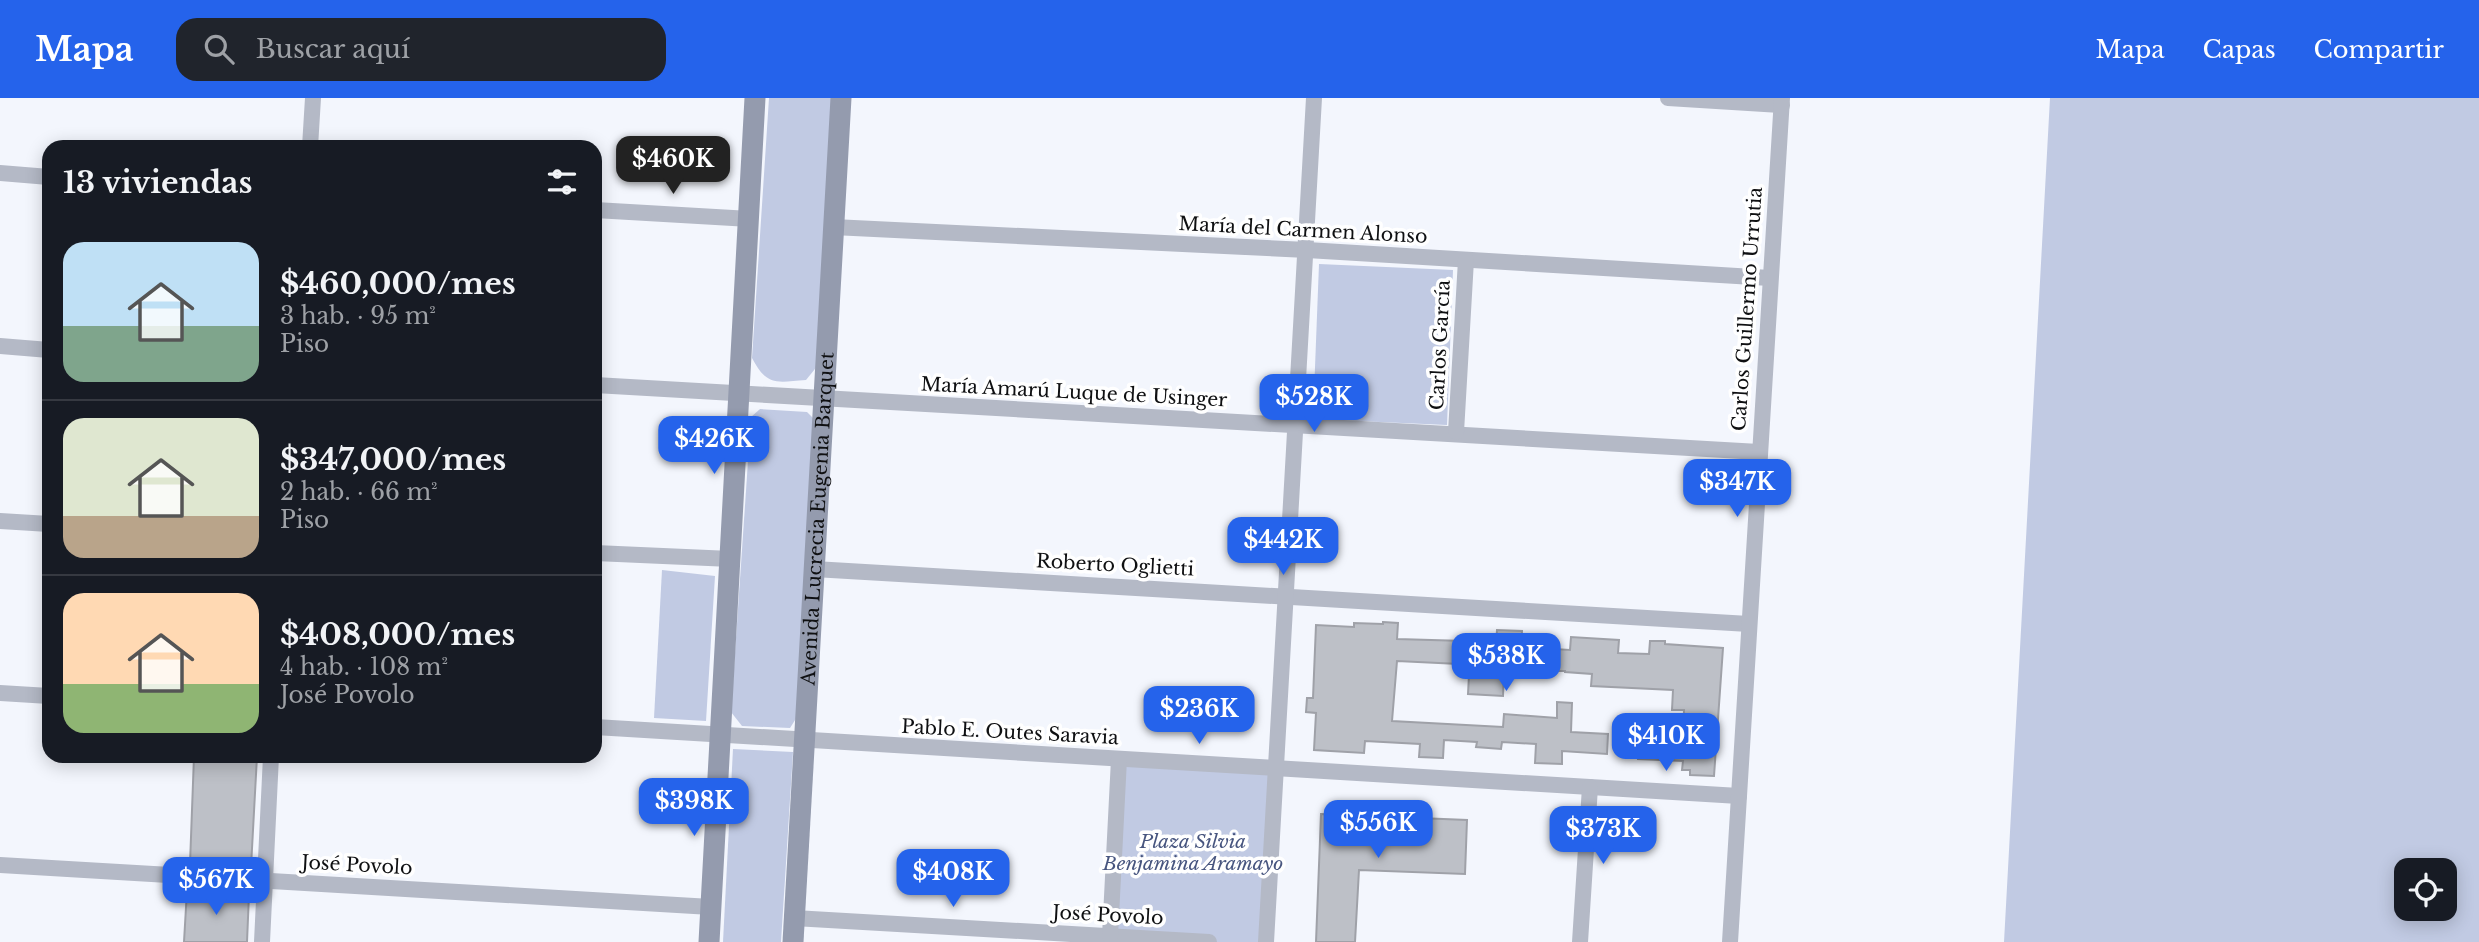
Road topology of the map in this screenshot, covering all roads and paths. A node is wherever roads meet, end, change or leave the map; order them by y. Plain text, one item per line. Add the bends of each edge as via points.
1 (313, 98) edge
2 (755, 98) edge
3 (841, 98) edge
4 (1314, 98) edge
5 (1668, 98) edge
6 (1782, 101) edge
7 (310, 140) edge
8 (0, 173) edge
9 (42, 176) edge
10 (602, 210) edge
11 (750, 219) junction
12 (833, 226) junction
13 (1307, 250) junction
14 (1465, 260) junction
15 (1770, 278) junction
16 (0, 346) edge
17 (42, 349) edge
18 (602, 385) edge
19 (740, 394) junction
20 (823, 398) junction
21 (1297, 426) junction
22 (1456, 432) junction
23 (1759, 452) junction
24 (0, 521) edge
25 (42, 524) edge
26 (602, 553) edge
27 (731, 559) junction
28 (814, 569) junction
29 (1287, 596) junction
30 (1749, 624) junction
31 (0, 693) edge
32 (42, 696) edge
33 (602, 728) edge
34 (721, 736) junction
35 (806, 741) junction
36 (1119, 760) junction
37 (271, 763) edge
38 (1277, 769) junction
39 (1590, 787) junction
40 (1739, 796) junction
41 (0, 865) edge
42 (265, 880) junction
43 (711, 908) junction
44 (794, 918) junction
45 (1110, 936) junction
46 (262, 942) edge
47 (709, 942) edge
48 (793, 942) edge
49 (1209, 942) edge
50 (1266, 942) edge
51 (1580, 942) edge
52 (1730, 942) edge

1 - 7 street
2 - 11 street
3 - 12 street, Avenida Lucrecia Eugenia Barquet
4 - 13 street
5 - 6 street
6 - 15 street, Carlos Guillermo Urrutia
8 - 9 street
10 - 11 street
11 - 19 street
12 - 13 street, María del Carmen Alonso
12 - 20 street, Avenida Lucrecia Eugenia Barquet
13 - 14 street, María del Carmen Alonso
13 - 21 street
14 - 15 street, María del Carmen Alonso
14 - 22 street, Carlos García
15 - 23 street, Carlos Guillermo Urrutia
16 - 17 street
18 - 19 street, María Amarú Luque de Usinger
19 - 20 street, María Amarú Luque de Usinger
19 - 27 street
20 - 21 street, María Amarú Luque de Usinger
20 - 28 street, Avenida Lucrecia Eugenia Barquet
21 - 22 street, María Amarú Luque de Usinger
21 - 29 street
22 - 23 street, María Amarú Luque de Usinger
23 - 30 street, Carlos Guillermo Urrutia
24 - 25 street
26 - 27 street
27 - 34 street
28 - 29 street, Roberto Oglietti
28 - 35 street, Avenida Lucrecia Eugenia Barquet
29 - 30 street, Roberto Oglietti
29 - 38 street
30 - 40 street, Carlos Guillermo Urrutia
31 - 32 street
33 - 34 street, Pablo E. Outes Saravia
34 - 35 street, Pablo E. Outes Saravia
34 - 43 street
35 - 36 street, Pablo E. Outes Saravia
35 - 44 street, Avenida Lucrecia Eugenia Barquet
36 - 38 street, Pablo E. Outes Saravia
36 - 45 street
37 - 42 street
38 - 39 street, Pablo E. Outes Saravia
38 - 50 street
39 - 40 street, Pablo E. Outes Saravia
39 - 51 street
40 - 52 street, Carlos Guillermo Urrutia
41 - 42 street, José Povolo
42 - 43 street, José Povolo
42 - 46 street
43 - 47 street
44 - 45 street, José Povolo
44 - 48 street, Avenida Lucrecia Eugenia Barquet
45 - 49 street, José Povolo

